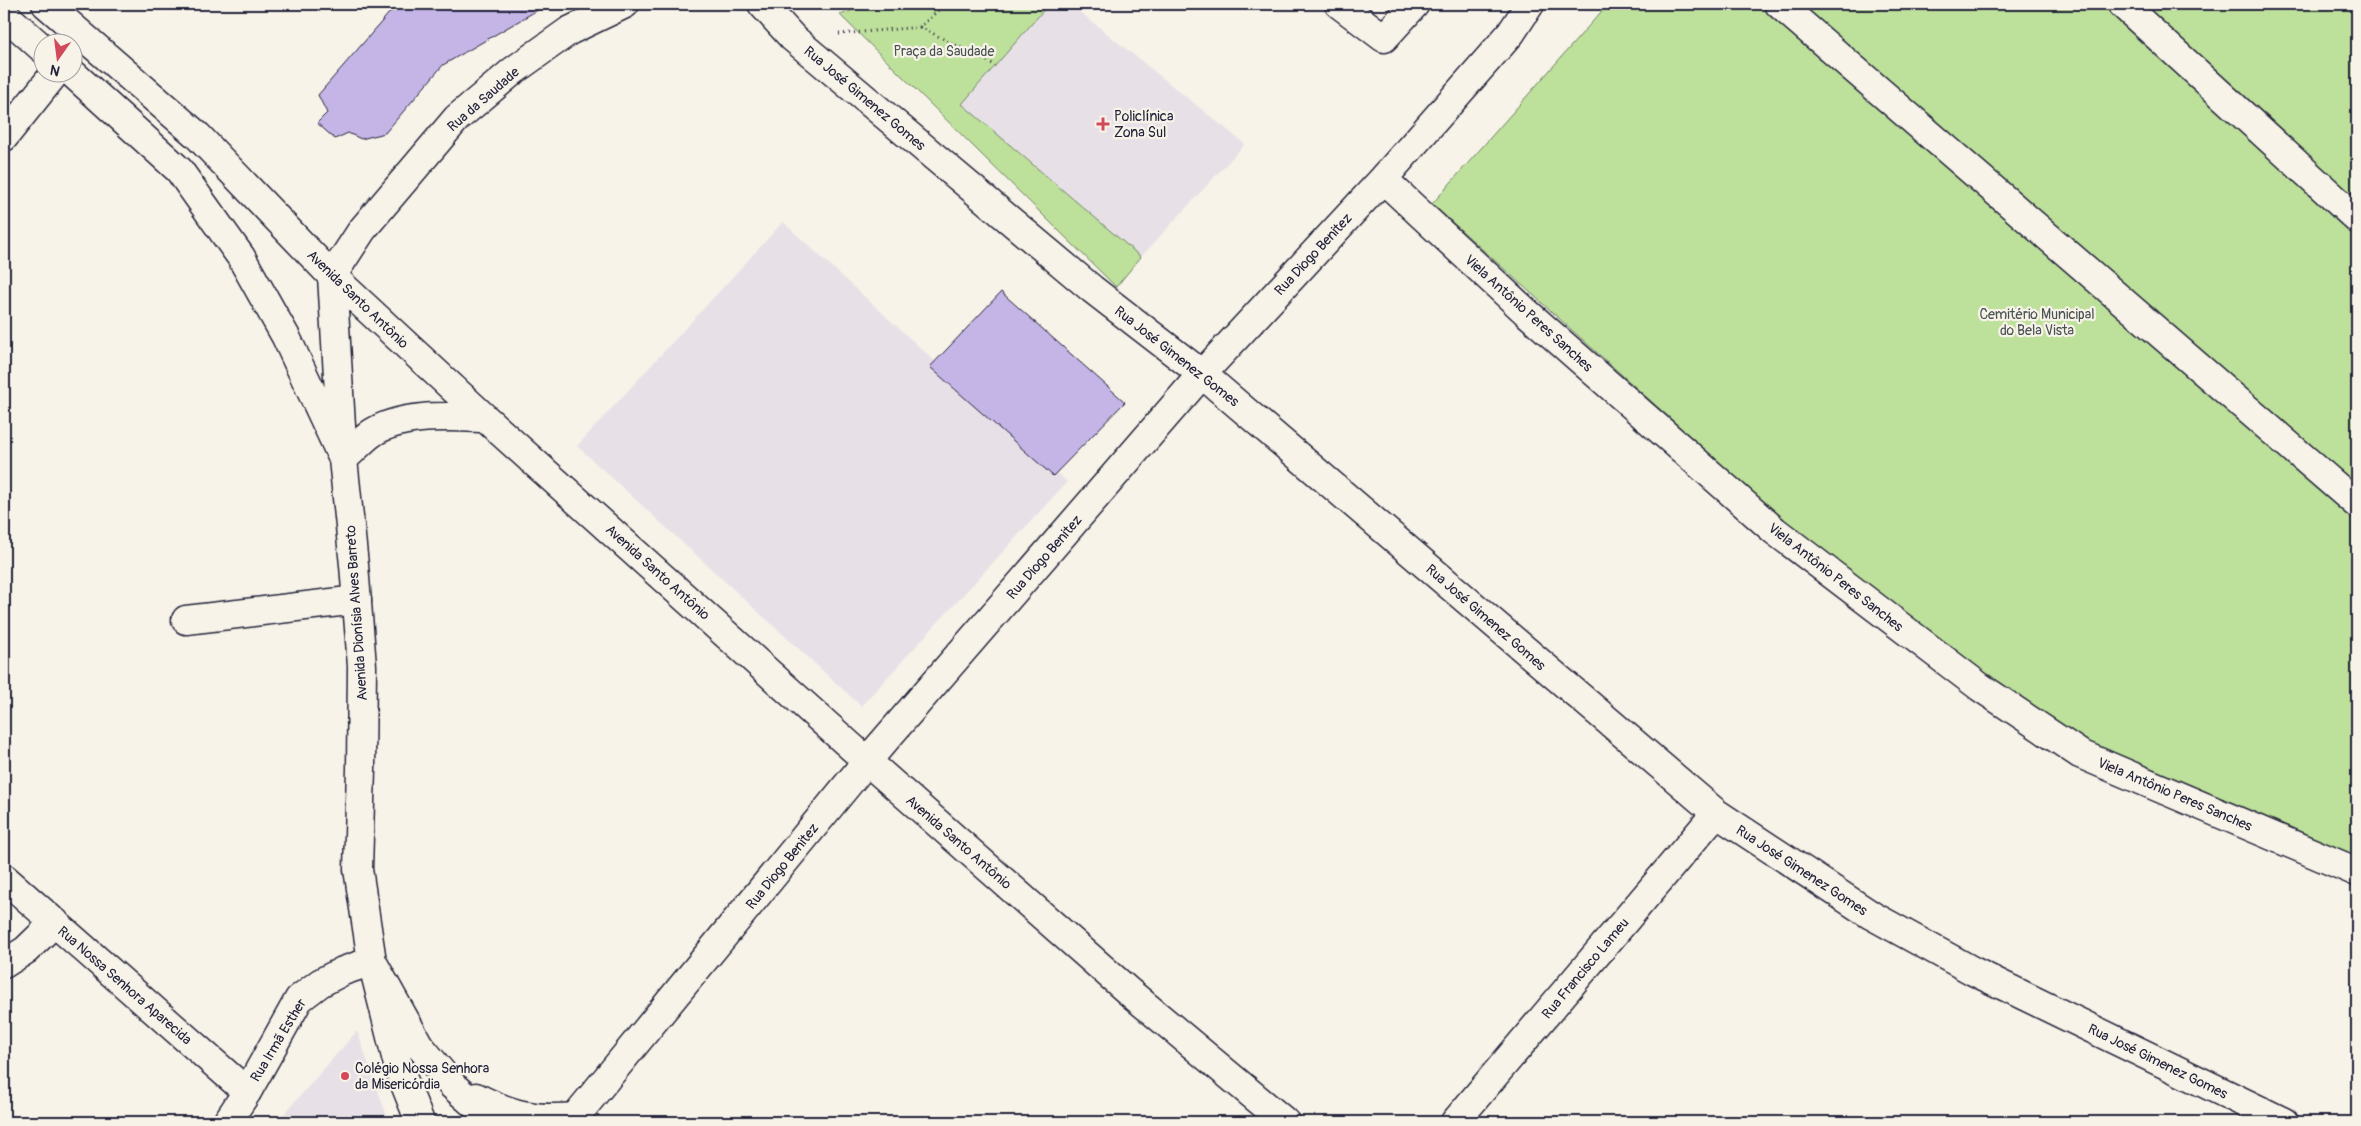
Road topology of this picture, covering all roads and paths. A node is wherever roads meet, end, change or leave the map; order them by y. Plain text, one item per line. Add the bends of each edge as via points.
1 (46, 4) edge
2 (625, 4) edge
3 (762, 4) edge
4 (945, 4) edge
5 (1339, 4) edge
6 (1415, 4) edge
7 (1530, 4) edge
8 (1779, 4) edge
9 (2122, 4) edge
10 (4, 14) edge
11 (920, 27) junction
12 (793, 38) junction
13 (32, 39) edge
14 (995, 65) dead end
15 (48, 82) edge
16 (82, 82) edge
17 (4, 137) edge
18 (1383, 179) junction
19 (2357, 219) edge
20 (332, 276) junction
21 (1202, 374) junction
22 (485, 418) junction
23 (343, 459) junction
24 (2357, 504) edge
25 (357, 600) junction
26 (186, 620) dead end
27 (867, 761) junction
28 (1716, 813) junction
29 (2357, 872) edge
30 (4, 878) edge
31 (55, 922) junction
32 (372, 961) junction
33 (4, 964) edge
34 (452, 1085) junction
35 (247, 1092) junction
36 (573, 1120) edge
37 (227, 1122) edge
38 (420, 1122) edge
39 (494, 1122) edge
40 (1285, 1122) edge
41 (1455, 1122) edge
42 (2284, 1122) edge

1 - 20 street, Avenida Santo Antônio via 198,136
2 - 20 street, Rua da Saudade via 568,30 457,118 362,230
3 - 12 street, Rua José Gimenez Gomes
4 - 11 path
5 - 6 street via 1384,38
7 - 18 street, Rua Diogo Benitez via 1511,33
8 - 24 street
9 - 19 street
10 - 13 street
11 - 12 path
11 - 14 path
12 - 21 street, Rua José Gimenez Gomes via 1092,289
15 - 17 street
16 - 23 street, Avenida Dionísia Alves Barreto via 179,170 241,257 286,337
18 - 21 street, Rua Diogo Benitez
18 - 29 street, Viela Antônio Peres Sanches via 1525,311 1775,530 1980,687 2080,754
20 - 22 street, Avenida Santo Antônio
20 - 23 street
21 - 27 street, Rua Diogo Benitez
21 - 28 street, Rua José Gimenez Gomes
22 - 23 street via 438,417 404,421 373,433
22 - 27 street, Avenida Santo Antônio
23 - 25 street, Avenida Dionísia Alves Barreto
25 - 26 street
25 - 32 street, Avenida Dionísia Alves Barreto via 362,666 358,869
27 - 36 street, Rua Diogo Benitez
27 - 40 street, Avenida Santo Antônio via 1128,991
28 - 41 street, Rua Francisco Lameu
28 - 42 street, Rua José Gimenez Gomes via 1802,872 1896,929
30 - 31 street, Rua Nossa Senhora Aparecida
31 - 33 street via 26,950
31 - 35 street, Rua Nossa Senhora Aparecida
32 - 34 street via 419,1045
32 - 35 street, Rua Irmã Esther via 320,983 300,999
32 - 38 street, Avenida Dionísia Alves Barreto via 399,1069
34 - 36 street via 520,1115
34 - 39 street
35 - 37 street, Rua Irmã Esther

